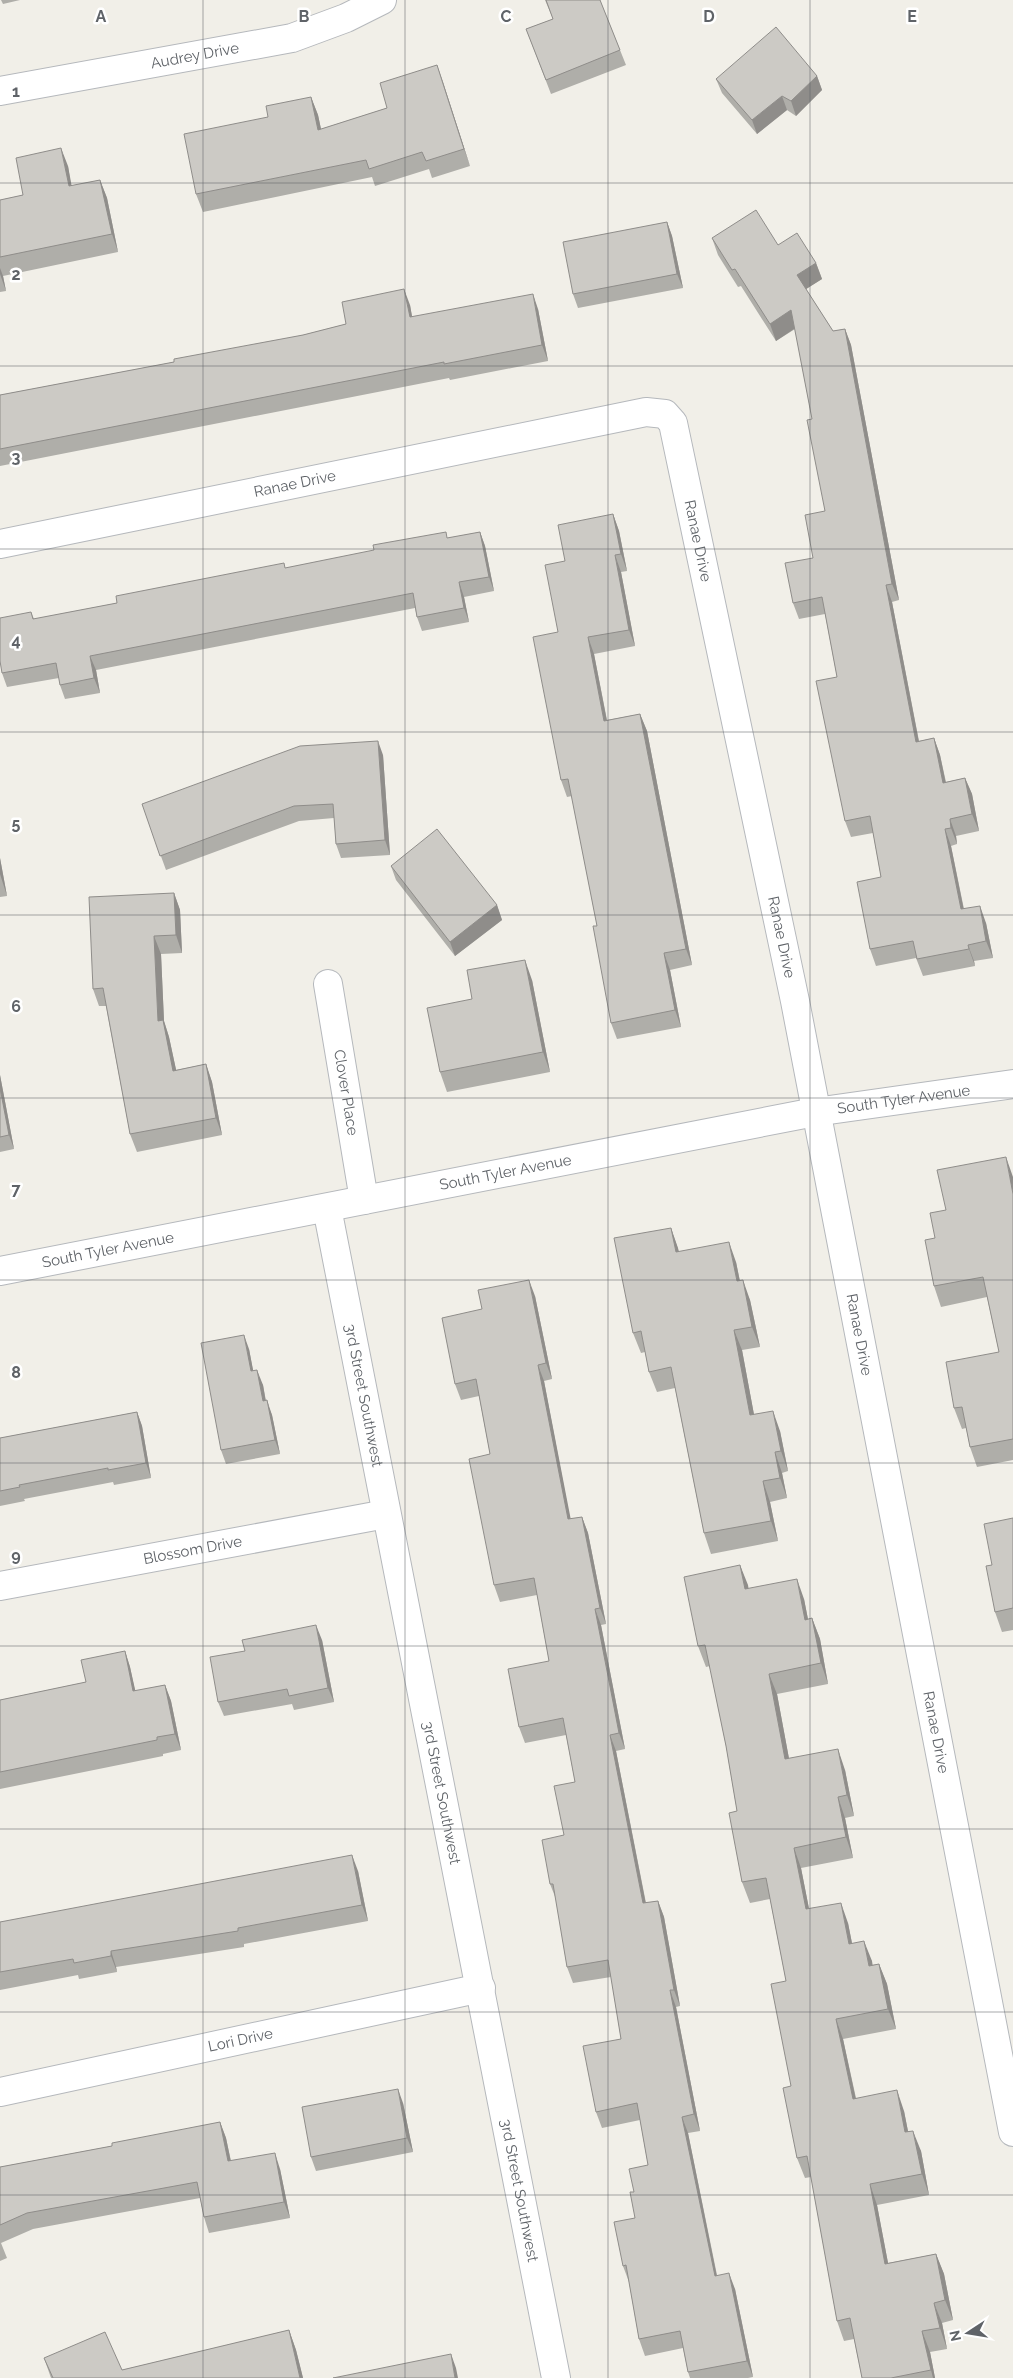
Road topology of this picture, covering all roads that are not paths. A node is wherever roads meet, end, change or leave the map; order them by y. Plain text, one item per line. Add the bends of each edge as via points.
1 (382, 0) edge
2 (0, 92) edge
3 (0, 544) edge
4 (328, 984) dead end
5 (1013, 1084) edge
6 (815, 1112) junction
7 (364, 1200) junction
8 (327, 1208) junction
9 (0, 1271) edge
10 (386, 1514) junction
11 (0, 1586) edge
12 (481, 1988) junction
13 (0, 2092) edge
14 (1013, 2132) edge
15 (556, 2378) edge

1 - 2 street, Audrey Drive via 346,18 292,38
3 - 6 street, Ranae Drive via 646,412 665,414 674,423 795,1001
4 - 7 street, Clover Place
5 - 6 street, South Tyler Avenue
6 - 7 street, South Tyler Avenue
6 - 14 street, Ranae Drive
7 - 8 street, South Tyler Avenue
8 - 9 street, South Tyler Avenue
8 - 10 street, 3rd Street Southwest
10 - 11 street, Blossom Drive
10 - 12 street, 3rd Street Southwest
12 - 13 street, Lori Drive
12 - 15 street, 3rd Street Southwest

